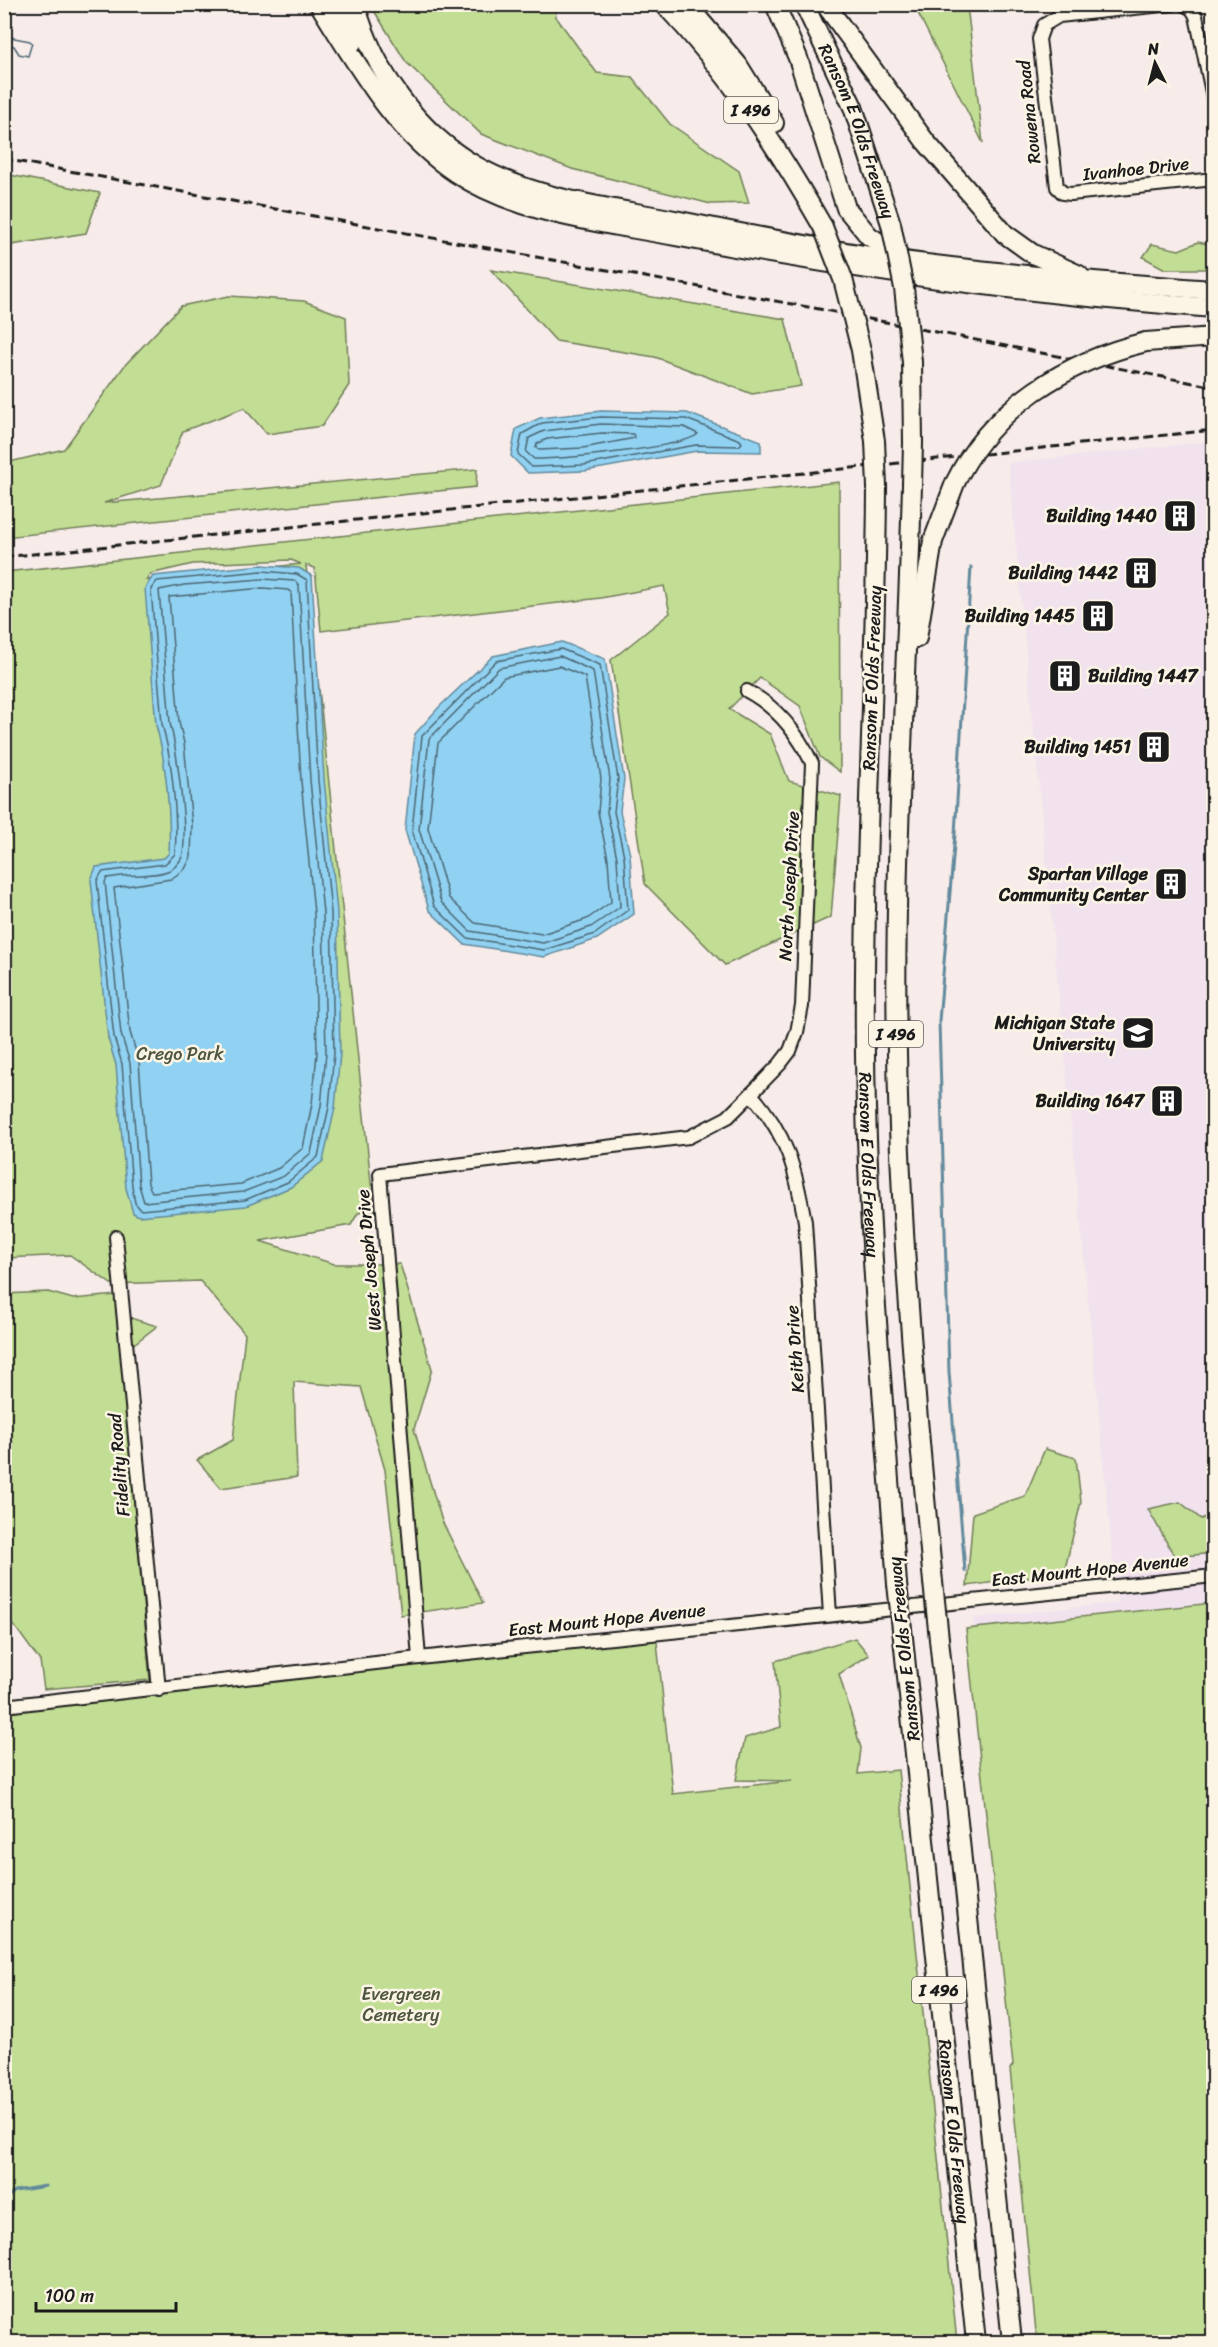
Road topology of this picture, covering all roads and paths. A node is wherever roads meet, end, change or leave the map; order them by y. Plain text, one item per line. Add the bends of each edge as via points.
1 (319, 4) edge
2 (339, 4) edge
3 (355, 4) edge
4 (664, 4) edge
5 (686, 4) edge
6 (775, 4) edge
7 (804, 4) edge
8 (825, 4) edge
9 (1172, 4) edge
10 (1184, 5) edge
11 (380, 99) junction
12 (1214, 102) edge
13 (1214, 179) edge
14 (1063, 193) joint
15 (823, 226) junction
16 (925, 264) junction
17 (1091, 280) junction
18 (1056, 286) junction
19 (1214, 290) edge
20 (1214, 308) edge
21 (1214, 337) edge
22 (747, 690) dead end
23 (904, 732) junction
24 (751, 1094) junction
25 (116, 1237) dead end
26 (1214, 1576) edge
27 (830, 1615) junction
28 (419, 1658) junction
29 (159, 1690) junction
30 (4, 1706) edge
31 (975, 2343) edge
32 (1012, 2343) edge

1 - 11 highway
2 - 11 highway via 357,54
3 - 16 highway via 371,51 414,115 462,157 510,183 561,198 805,246
4 - 15 highway, Ransom E Olds Freeway / I 496 via 701,44 754,114
5 - 15 highway via 755,91 793,159
6 - 16 highway via 798,58 846,208 877,244
7 - 23 highway, Ransom E Olds Freeway / I 496, bridge via 853,107 891,224 904,288 912,362 914,443
8 - 17 highway via 926,141 1005,234 1033,254
9 - 14 street, Rowena Road via 1059,16 1044,25 1040,39 1055,181
10 - 12 street via 1196,16
11 - 18 highway via 415,140 457,173 492,192 542,210 809,261
13 - 14 street, Ivanhoe Drive
15 - 31 highway, Ransom E Olds Freeway / I 496, bridge via 843,279 861,350 875,441 865,937 865,1059 874,1267 897,1584
16 - 18 highway
17 - 18 highway
17 - 19 highway
18 - 20 highway
21 - 23 highway, bridge via 1146,342 1089,360 1025,398 983,439 956,483 937,525 929,556
22 - 24 street, North Joseph Drive via 768,702 795,733 812,763 813,780 801,1015 790,1052
23 - 32 highway, Ransom E Olds Freeway / I 496, bridge via 896,992 909,1326
24 - 27 street, Keith Drive via 777,1126 796,1178 805,1222
24 - 28 street, West Joseph Drive via 728,1117 689,1137 380,1174
25 - 29 street, Fidelity Road
26 - 27 street, East Mount Hope Avenue
27 - 28 street, East Mount Hope Avenue
28 - 29 street, East Mount Hope Avenue
29 - 30 street, East Mount Hope Avenue

